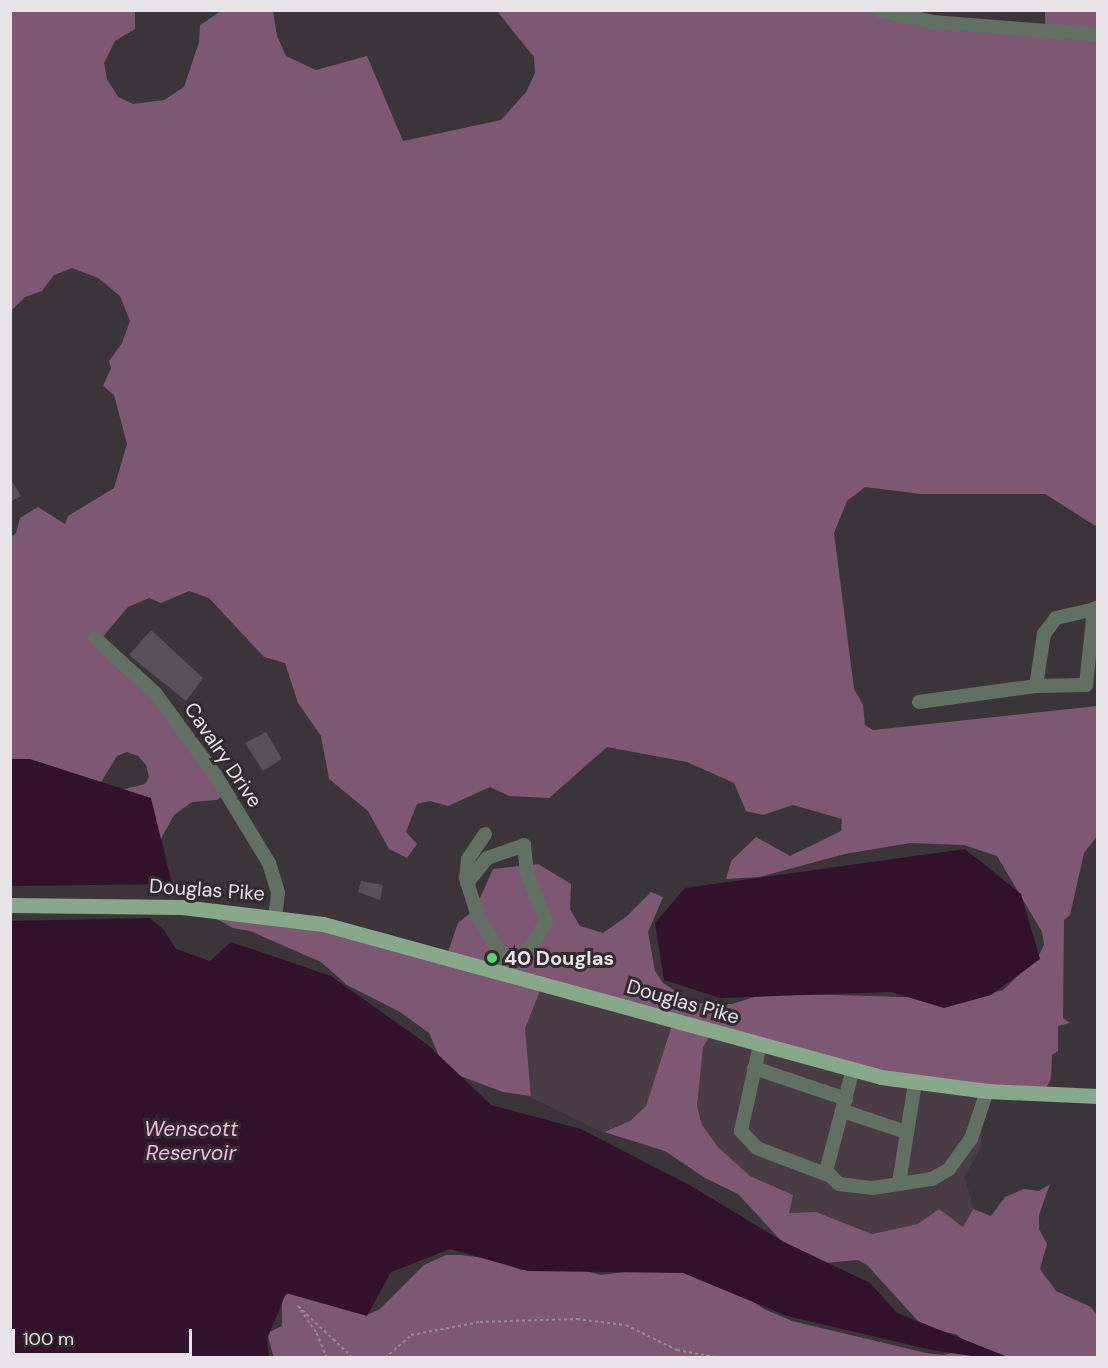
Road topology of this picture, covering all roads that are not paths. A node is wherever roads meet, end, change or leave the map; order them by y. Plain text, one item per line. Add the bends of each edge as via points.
1 (878, 10) edge
2 (1098, 35) edge
3 (1096, 608) edge
4 (95, 638) dead end
5 (1036, 686) junction
6 (919, 702) dead end
7 (485, 834) dead end
8 (467, 883) junction
9 (10, 905) edge
10 (275, 916) junction
11 (512, 970) junction
12 (760, 1045) junction
13 (754, 1068) junction
14 (853, 1069) junction
15 (915, 1083) junction
16 (987, 1091) junction
17 (1098, 1096) edge
18 (845, 1105) junction
19 (906, 1132) junction
20 (828, 1175) junction
21 (899, 1183) junction

1 - 2 street via 933,22
3 - 5 street via 1056,618 1044,634
3 - 5 street via 1086,685
4 - 10 street, Cavalry Drive via 155,693 210,767 265,854 278,893
5 - 6 street
7 - 8 street via 468,860
8 - 11 street via 478,917
8 - 11 street via 487,858 524,845 527,873 546,922
9 - 10 main road, Douglas Pike via 182,907
10 - 11 main road, Douglas Pike
11 - 12 main road, Douglas Pike
12 - 13 street
12 - 14 main road, Douglas Pike
13 - 18 street
13 - 20 street via 741,1121 748,1141
14 - 15 main road, Douglas Pike
14 - 18 street
15 - 16 main road, Douglas Pike
15 - 19 street
16 - 17 main road, Douglas Pike
16 - 21 street via 971,1139 949,1169 932,1179
18 - 19 street
18 - 20 street
19 - 21 street
20 - 21 street via 839,1184 873,1188

